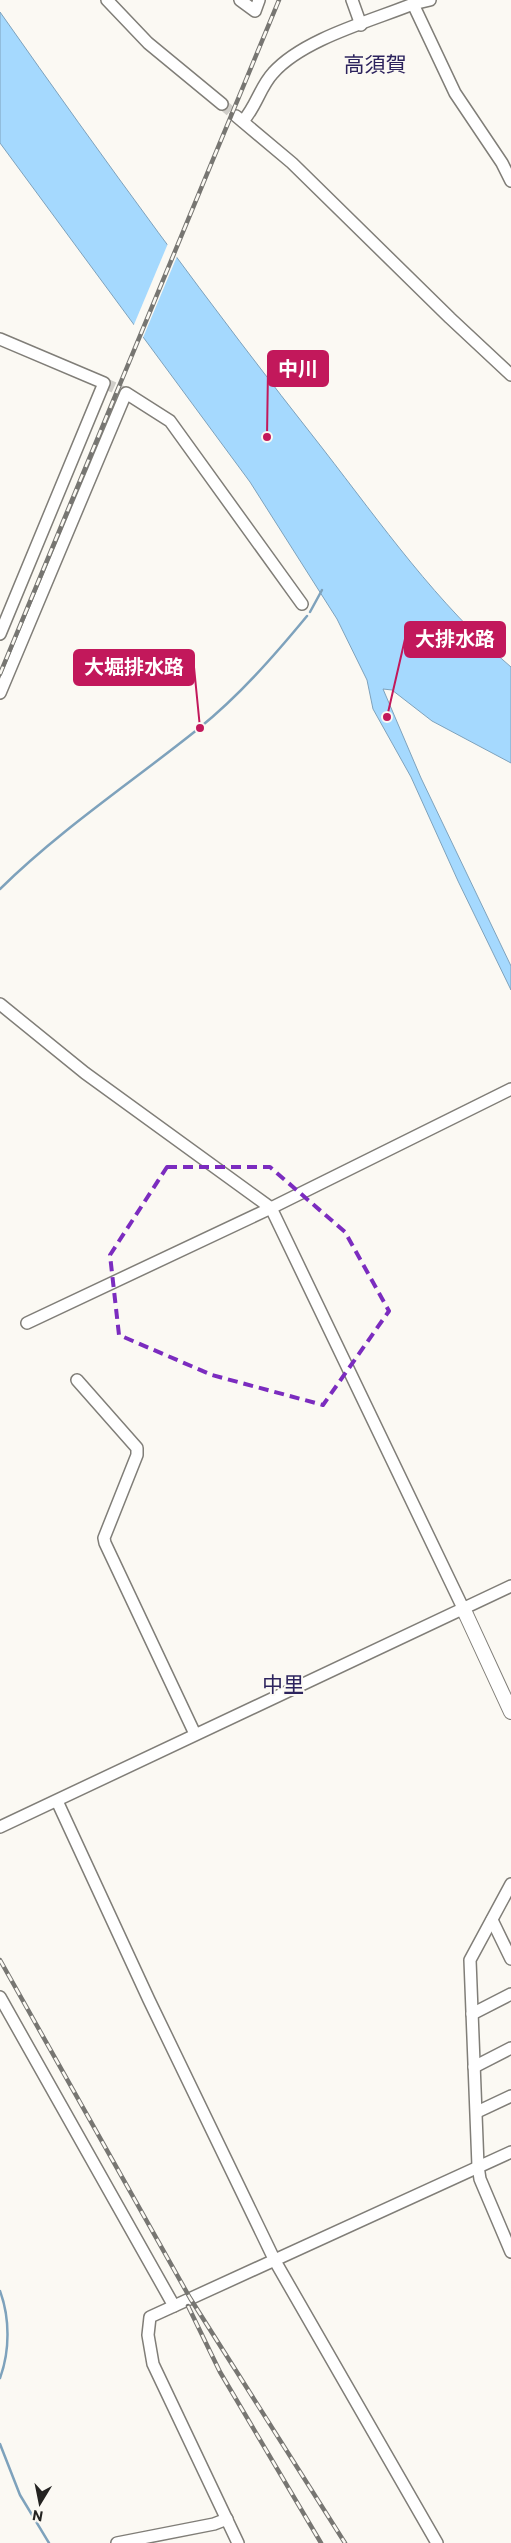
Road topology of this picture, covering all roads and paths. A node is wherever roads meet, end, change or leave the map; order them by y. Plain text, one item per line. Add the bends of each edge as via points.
1 (108, 0) edge
2 (240, 0) edge
3 (259, 0) edge
4 (352, 0) edge
5 (430, 0) edge
6 (413, 4) junction
7 (361, 25) junction
8 (222, 104) tunnel mouth
9 (511, 181) edge
10 (0, 339) edge
11 (511, 375) edge
12 (302, 604) dead end
13 (5, 609) edge
14 (0, 634) edge
15 (0, 693) edge
16 (0, 1004) edge
17 (511, 1089) edge
18 (272, 1208) junction
19 (27, 1323) dead end
20 (77, 1380) dead end
21 (511, 1586) edge
22 (463, 1608) junction
23 (511, 1712) edge
24 (196, 1734) junction
25 (57, 1801) junction
26 (0, 1827) edge
27 (511, 1884) edge
28 (492, 1920) junction
29 (511, 1959) edge
30 (511, 1994) edge
31 (0, 1997) edge
32 (472, 2014) junction
33 (511, 2048) edge
34 (474, 2067) junction
35 (511, 2096) edge
36 (477, 2112) junction
37 (511, 2152) edge
38 (478, 2166) junction
39 (511, 2252) edge
40 (276, 2261) junction
41 (174, 2306) junction
42 (227, 2519) junction
43 (117, 2543) edge
44 (238, 2543) edge
45 (437, 2543) edge

1 - 8 street via 141,37
2 - 3 street via 255,11
4 - 7 street
5 - 6 street
6 - 7 street
6 - 9 street via 456,94
7 - 11 street via 303,48 287,59 271,75 249,114 239,119 298,169
10 - 13 street via 104,383
12 - 15 street via 170,421 126,393
13 - 14 street
16 - 18 street via 85,1073
17 - 18 street
18 - 19 street
18 - 22 street
20 - 24 street via 137,1448 104,1543
21 - 22 street
22 - 23 street
22 - 24 street
24 - 25 street
25 - 26 street
25 - 40 street
27 - 28 street
28 - 29 street
28 - 32 street via 470,1960
30 - 32 street
31 - 41 street
32 - 34 street
33 - 34 street
34 - 36 street
35 - 36 street
36 - 38 street
37 - 38 street
38 - 39 street via 480,2179
38 - 40 street
40 - 41 street
40 - 45 street
41 - 42 street via 150,2317 148,2335 153,2364
42 - 43 street
42 - 44 street

